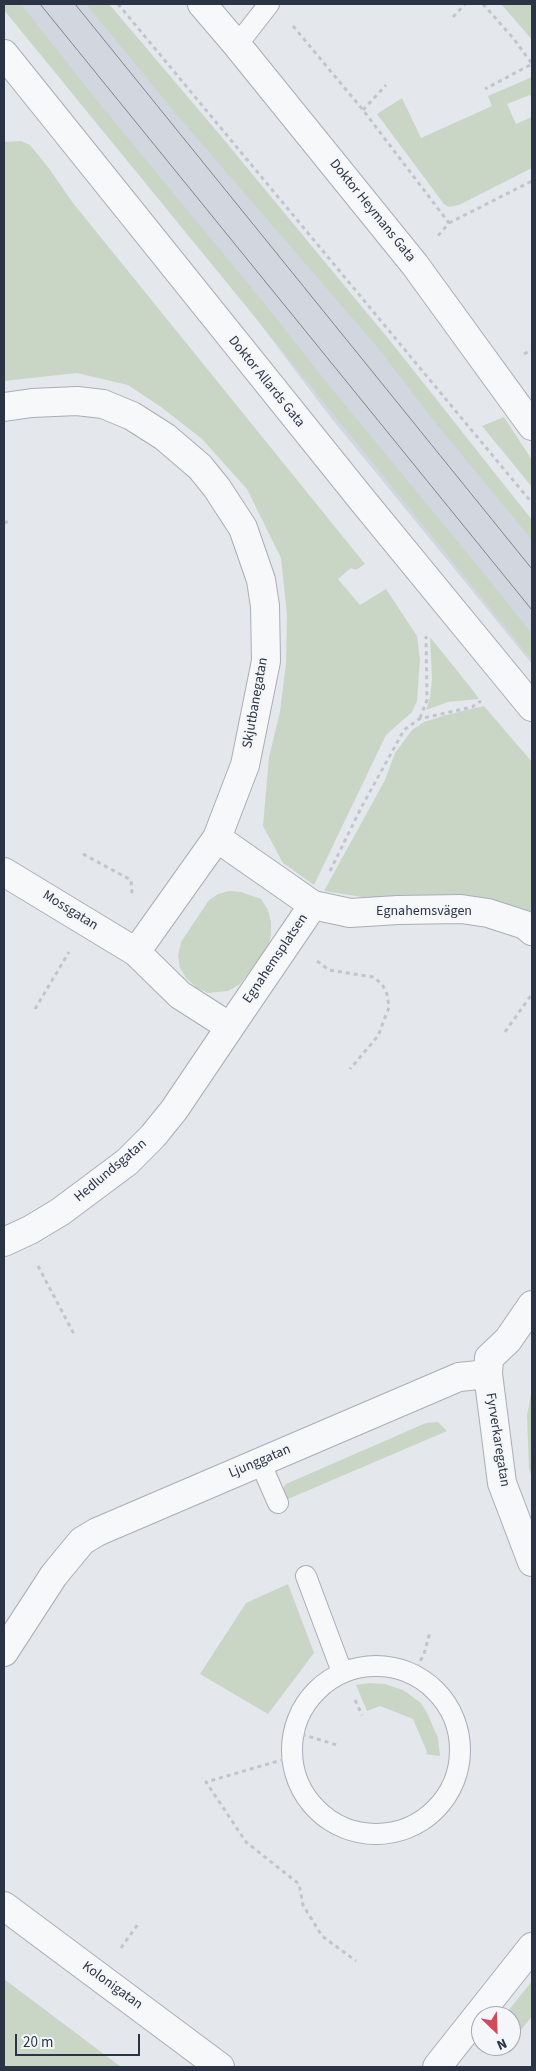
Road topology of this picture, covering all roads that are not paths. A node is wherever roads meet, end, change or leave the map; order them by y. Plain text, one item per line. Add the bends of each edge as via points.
1 (202, 4) edge
2 (269, 4) edge
3 (237, 45) junction
4 (4, 54) edge
5 (4, 407) edge
6 (532, 426) edge
7 (532, 707) edge
8 (217, 838) junction
9 (4, 872) edge
10 (313, 905) junction
11 (532, 931) edge
12 (136, 952) junction
13 (230, 1027) junction
14 (12, 1238) edge
15 (532, 1305) edge
16 (488, 1374) junction
17 (260, 1462) junction
18 (278, 1503) dead end
19 (532, 1562) edge
20 (306, 1576) dead end
21 (4, 1652) edge
22 (342, 1672) junction
23 (4, 1906) edge
24 (532, 1947) edge
25 (220, 2067) edge
26 (437, 2067) edge

1 - 3 street, Doktor Heymans Gata
2 - 3 lane
3 - 6 street, Doktor Heymans Gata via 425,278
4 - 7 street, Doktor Allards Gata
5 - 8 street, Skjutbanegatan via 77,401 102,404 132,416 165,437 200,467 242,528 261,580 266,661 245,765
8 - 10 street, Egnahemsplatsen
8 - 12 street
9 - 12 street, Mossgatan
10 - 11 street, Egnahemsvägen via 350,913 461,909 488,913 525,925
10 - 13 street, Egnahemsplatsen
12 - 13 street via 180,994
13 - 14 street, Hedlundsgatan via 174,1110 127,1162 60,1212
15 - 16 street via 508,1340 490,1358
16 - 17 street, Ljunggatan via 459,1377
16 - 19 street, Fyrverkaregatan via 502,1483
17 - 18 lane
17 - 21 street, Ljunggatan via 96,1532 82,1541 54,1575
20 - 22 lane
22 - 22 lane via 377,1666 394,1668 426,1683 449,1709 460,1742 459,1760 455,1777 437,1807 424,1818 400,1829 374,1834 357,1832 325,1817 302,1790 292,1757 296,1722 314,1692
23 - 25 street, Kolonigatan
24 - 26 street

